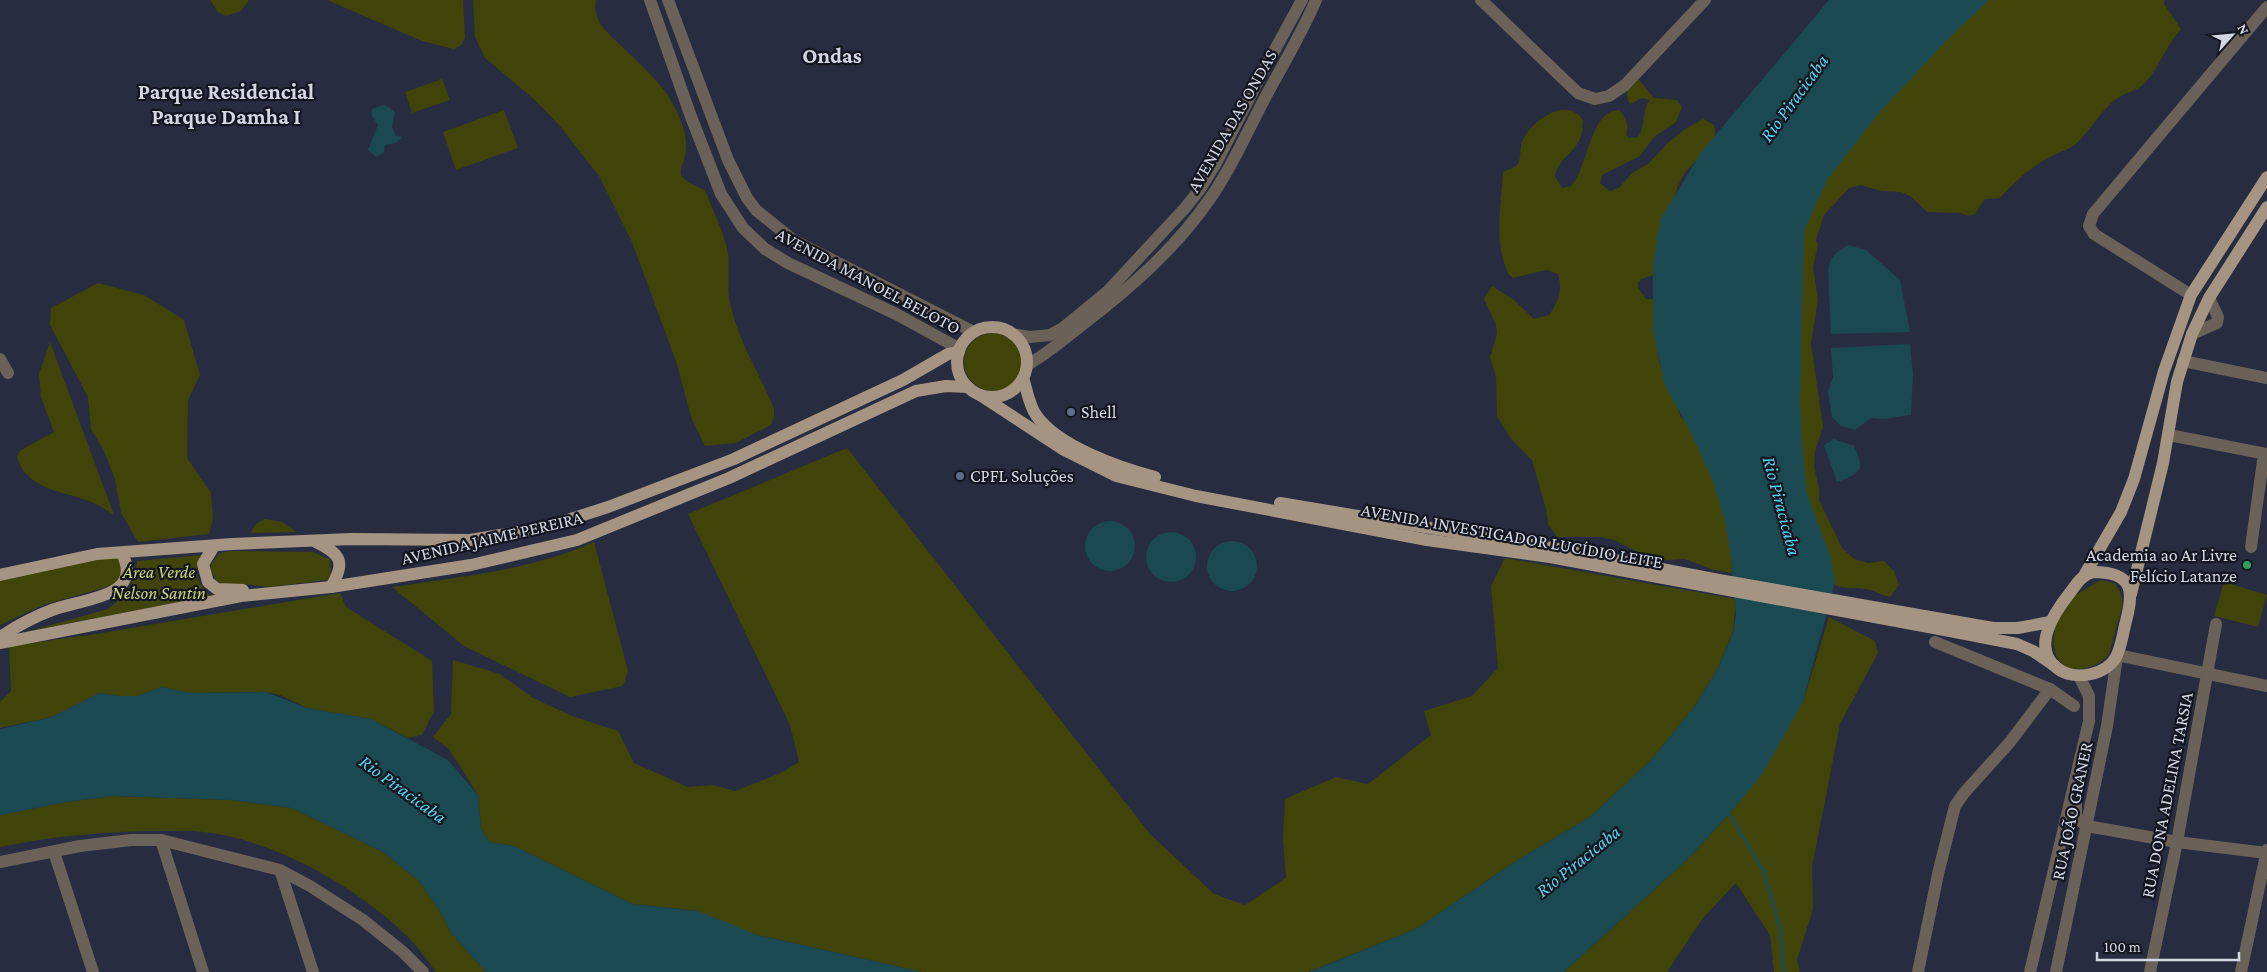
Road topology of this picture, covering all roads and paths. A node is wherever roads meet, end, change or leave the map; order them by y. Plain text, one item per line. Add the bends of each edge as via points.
1 (650, 0) edge
2 (668, 0) edge
3 (1302, 0) edge
4 (1311, 0) edge
5 (1316, 0) edge
6 (1481, 0) edge
7 (1705, 0) edge
8 (2267, 7) edge
9 (1306, 24) junction
10 (1285, 31) junction
11 (1274, 82) junction
12 (2267, 177) edge
13 (1192, 199) junction
14 (2267, 207) edge
15 (1159, 259) junction
16 (2191, 295) junction
17 (2209, 298) junction
18 (974, 332) junction
19 (1012, 334) junction
20 (2192, 334) junction
21 (960, 350) junction
22 (0, 358) edge
23 (2183, 361) junction
24 (1027, 365) junction
25 (8, 373) dead end
26 (1023, 378) junction
27 (2267, 378) edge
28 (968, 387) junction
29 (980, 395) junction
30 (2169, 435) junction
31 (2266, 454) edge
32 (315, 541) junction
33 (214, 546) junction
34 (2250, 547) dead end
35 (122, 553) junction
36 (2085, 574) junction
37 (0, 575) edge
38 (1720, 585) junction
39 (331, 587) junction
40 (272, 592) junction
41 (2132, 594) junction
42 (1845, 606) junction
43 (2050, 622) junction
44 (2216, 624) dead end
45 (0, 637) edge
46 (1936, 642) dead end
47 (0, 643) edge
48 (2117, 656) junction
49 (2054, 666) junction
50 (2209, 673) junction
51 (2079, 676) junction
52 (2267, 686) edge
53 (2050, 689) junction
54 (2074, 706) dead end
55 (2075, 776) junction
56 (2087, 826) junction
57 (161, 840) junction
58 (2177, 842) junction
59 (54, 852) junction
60 (2267, 852) edge
61 (0, 862) edge
62 (280, 870) junction
63 (93, 972) edge
64 (202, 972) edge
65 (312, 972) edge
66 (424, 972) edge
67 (1918, 972) edge
68 (2030, 972) edge
69 (2056, 972) edge
70 (2150, 972) edge
71 (2241, 972) edge

1 - 21 street, AVENIDA MANOEL BELOTO via 722,194 743,228 764,248 788,263 896,314
2 - 18 street, AVENIDA MANOEL BELOTO via 728,160 756,210 793,240
3 - 10 street, AVENIDA DAS ONDAS
4 - 9 street via 1305,14
5 - 9 street, AVENIDA DAS ONDAS
6 - 7 street via 1578,93 1595,99 1609,96 1625,84
8 - 16 street via 2093,214 2089,226 2094,234
9 - 11 street, AVENIDA DAS ONDAS
10 - 11 street via 1291,40
10 - 13 street, AVENIDA DAS ONDAS via 1223,151
11 - 15 street, AVENIDA DAS ONDAS via 1232,164 1210,199
12 - 16 main road
13 - 15 street via 1194,210
13 - 19 street, AVENIDA DAS ONDAS via 1114,285 1063,328 1050,335 1030,337
14 - 17 main road
15 - 24 street, AVENIDA DAS ONDAS via 1119,297
16 - 36 main road via 2164,371 2134,479 2121,512
17 - 20 main road
17 - 20 street via 2217,323
18 - 19 main road via 1000,328
18 - 21 main road
19 - 24 main road via 1024,347
20 - 23 main road
21 - 28 main road via 958,371
21 - 32 main road, AVENIDA JAIME PEREIRA via 734,459 608,508 543,528 470,540
22 - 25 street
23 - 27 street
23 - 30 main road
24 - 26 main road
26 - 29 main road via 1009,393
26 - 38 main road, AVENIDA INVESTIGADOR LUCÍDIO LEITE via 1036,415 1057,435 1098,457 1146,475 1205,490 1557,549
28 - 29 main road
28 - 39 main road, AVENIDA JAIME PEREIRA via 946,386 916,392 729,478 577,540 471,565
29 - 38 main road, AVENIDA INVESTIGADOR LUCÍDIO LEITE via 1064,450 1116,476 1196,496 1426,540
30 - 31 street
30 - 41 main road
31 - 34 street
32 - 33 main road, AVENIDA JAIME PEREIRA
32 - 39 main road via 334,550 340,563 339,574
33 - 35 main road, AVENIDA JAIME PEREIRA
33 - 40 main road via 203,564 208,582 217,589
35 - 37 main road, AVENIDA JAIME PEREIRA via 83,556
35 - 45 main road via 127,563 126,577 111,593 53,609 21,623
36 - 41 main road via 2104,572 2114,575 2127,584
36 - 43 main road
38 - 42 main road, AVENIDA INVESTIGADOR LUCÍDIO LEITE
39 - 40 main road, AVENIDA JAIME PEREIRA
40 - 47 main road, AVENIDA JAIME PEREIRA
41 - 48 main road
42 - 43 main road, AVENIDA INVESTIGADOR LUCÍDIO LEITE via 1993,628 2018,628
42 - 49 main road, AVENIDA INVESTIGADOR LUCÍDIO LEITE via 2017,644
43 - 49 main road via 2046,646
44 - 50 street, RUA DONA ADELINA TARSIA
46 - 53 street
48 - 50 street
48 - 51 main road via 2098,672
48 - 56 street, RUA JOÃO GRANER
49 - 51 main road
50 - 52 street
50 - 58 street, RUA DONA ADELINA TARSIA
51 - 55 street via 2089,696 2090,707
53 - 54 street
53 - 67 street via 1955,806
55 - 56 street via 2076,818
55 - 68 street
56 - 58 street
56 - 69 street, RUA JOÃO GRANER
57 - 59 street via 131,840
57 - 62 street
57 - 64 street
58 - 60 street
58 - 70 street, RUA DONA ADELINA TARSIA
59 - 61 street
59 - 63 street
60 - 71 street
62 - 65 street
62 - 66 street via 363,920

